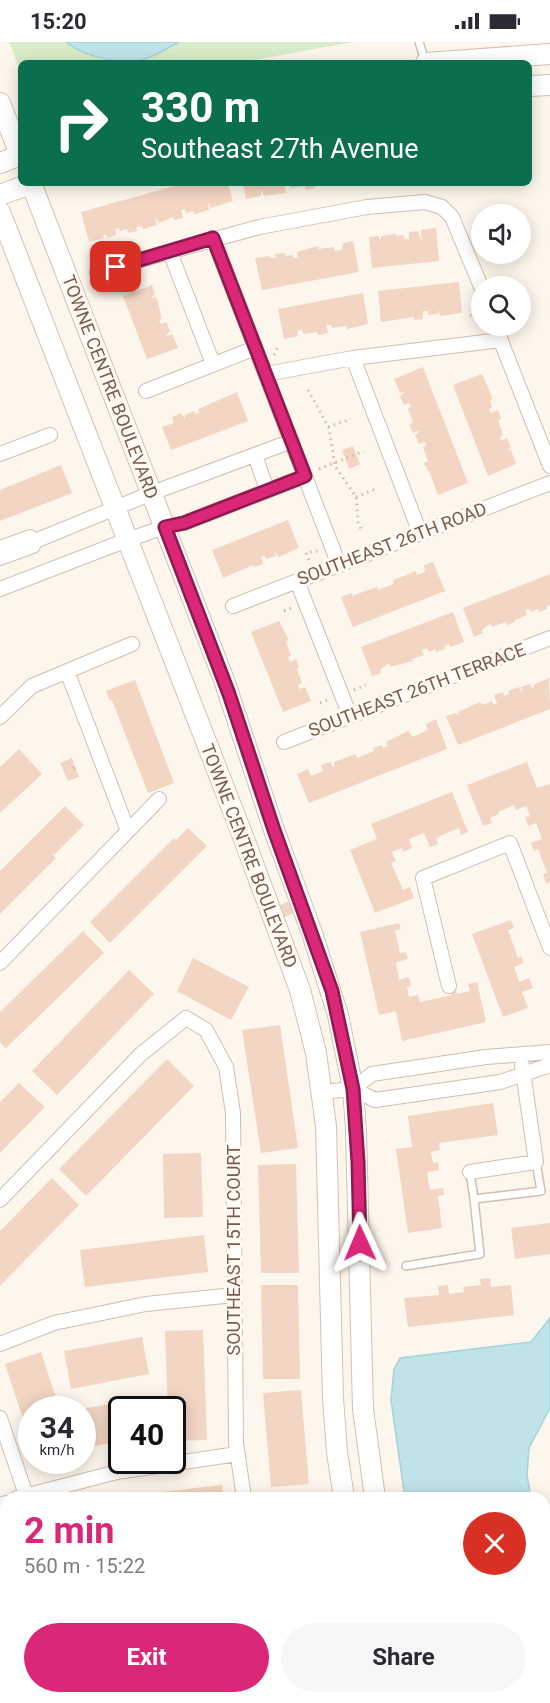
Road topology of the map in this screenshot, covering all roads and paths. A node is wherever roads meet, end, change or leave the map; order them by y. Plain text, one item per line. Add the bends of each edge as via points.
1 (419, 42) edge
2 (550, 54) edge
3 (425, 60) edge
4 (467, 60) edge
5 (550, 85) edge
6 (532, 86) edge
7 (0, 103) edge
8 (18, 148) edge
9 (18, 157) edge
10 (0, 163) edge
11 (24, 186) edge
12 (33, 186) edge
13 (0, 195) edge
14 (0, 212) edge
15 (213, 238) junction
16 (170, 252) junction
17 (98, 272) dead end
18 (477, 276) edge
19 (499, 336) edge
20 (501, 340) junction
21 (279, 345) dead end
22 (255, 348) junction
23 (273, 356) dead end
24 (353, 358) junction
25 (213, 364) junction
26 (266, 374) junction
27 (308, 390) dead end
28 (146, 391) dead end
29 (351, 419) dead end
30 (328, 427) junction
31 (50, 435) dead end
32 (292, 441) junction
33 (364, 451) dead end
34 (0, 454) edge
35 (255, 455) junction
36 (334, 463) junction
37 (550, 466) edge
38 (319, 469) dead end
39 (305, 476) junction
40 (550, 483) edge
41 (378, 488) dead end
42 (267, 490) junction
43 (152, 493) junction
44 (356, 497) junction
45 (115, 509) junction
46 (165, 527) junction
47 (362, 531) dead end
48 (420, 533) junction
49 (127, 540) junction
50 (35, 541) junction
51 (0, 548) edge
52 (321, 551) dead end
53 (0, 558) edge
54 (311, 565) dead end
55 (339, 565) junction
56 (297, 581) junction
57 (0, 589) edge
58 (233, 606) dead end
59 (296, 607) dead end
60 (284, 611) dead end
61 (550, 639) edge
62 (132, 644) dead end
63 (67, 671) junction
64 (366, 685) dead end
65 (352, 691) dead end
66 (331, 699) dead end
67 (320, 703) dead end
68 (350, 716) junction
69 (0, 717) edge
70 (284, 742) dead end
71 (78, 765) dead end
72 (73, 768) dead end
73 (159, 799) dead end
74 (274, 830) junction
75 (128, 831) junction
76 (244, 839) junction
77 (312, 933) junction
78 (283, 943) junction
79 (550, 948) edge
80 (0, 963) edge
81 (449, 986) dead end
82 (550, 1052) edge
83 (520, 1054) junction
84 (550, 1065) edge
85 (523, 1074) junction
86 (353, 1089) junction
87 (322, 1092) junction
88 (536, 1162) junction
89 (470, 1172) joint
90 (474, 1199) junction
91 (0, 1200) edge
92 (406, 1266) dead end
93 (234, 1295) junction
94 (0, 1344) edge
95 (0, 1418) edge
96 (237, 1454) junction
97 (22, 1492) edge
98 (42, 1492) edge
99 (243, 1492) edge
100 (343, 1492) edge
101 (374, 1492) edge

1 - 3 lane
2 - 4 street
5 - 6 street
7 - 8 street
9 - 10 street
11 - 13 street
12 - 43 street, TOWNE CENTRE BOULEVARD
14 - 45 street, TOWNE CENTRE BOULEVARD
15 - 16 street
15 - 18 street via 376,206 425,202 448,211
15 - 22 street
16 - 17 street
16 - 25 street
19 - 20 street
20 - 24 street
20 - 37 street
21 - 23 path
22 - 25 street
22 - 26 street
24 - 26 street
24 - 48 street
25 - 28 street
26 - 32 street
27 - 30 path
29 - 30 path
30 - 36 path
31 - 34 street
32 - 35 street
32 - 39 street
33 - 36 path
35 - 42 street
35 - 43 street
36 - 38 path
36 - 44 path
39 - 42 street
39 - 55 street
40 - 48 street, SOUTHEAST 26TH ROAD
41 - 44 path
42 - 46 street
43 - 45 street
43 - 46 street, TOWNE CENTRE BOULEVARD
44 - 47 path
45 - 49 street, TOWNE CENTRE BOULEVARD
45 - 50 street
46 - 49 street
46 - 74 street, TOWNE CENTRE BOULEVARD via 231,698
48 - 55 street, SOUTHEAST 26TH ROAD
49 - 57 street
49 - 76 street, TOWNE CENTRE BOULEVARD
50 - 51 street via 30,537
50 - 53 street via 33,546
52 - 54 path via 308,552
55 - 56 street, SOUTHEAST 26TH ROAD
56 - 58 street, SOUTHEAST 26TH ROAD
56 - 68 street
59 - 60 path
61 - 68 street, SOUTHEAST 26TH TERRACE
62 - 63 street
63 - 69 street via 28,688
63 - 75 street
64 - 65 path
66 - 67 path
68 - 70 street, SOUTHEAST 26TH TERRACE
71 - 72 path
73 - 75 street
74 - 76 street
74 - 77 street, TOWNE CENTRE BOULEVARD
75 - 80 street
76 - 78 street, TOWNE CENTRE BOULEVARD
77 - 78 street
77 - 86 street, TOWNE CENTRE BOULEVARD via 334,999
78 - 87 street, TOWNE CENTRE BOULEVARD via 300,990
79 - 81 street via 510,843 423,878
82 - 83 street
83 - 85 street
83 - 86 street via 372,1074
84 - 85 street
85 - 86 street via 500,1082 375,1100
85 - 88 street
86 - 87 street
86 - 101 street, TOWNE CENTRE BOULEVARD via 363,1409
87 - 100 street, TOWNE CENTRE BOULEVARD via 334,1425
88 - 89 street
88 - 90 lane via 541,1191
89 - 90 lane
90 - 92 lane via 480,1254
91 - 93 street, SOUTHEAST 15TH COURT via 141,1055 186,1018 206,1030 226,1067 233,1113
93 - 94 street via 146,1304 54,1323
93 - 96 street, SOUTHEAST 15TH COURT
95 - 97 street
96 - 98 street via 117,1472
96 - 99 street, SOUTHEAST 15TH COURT

